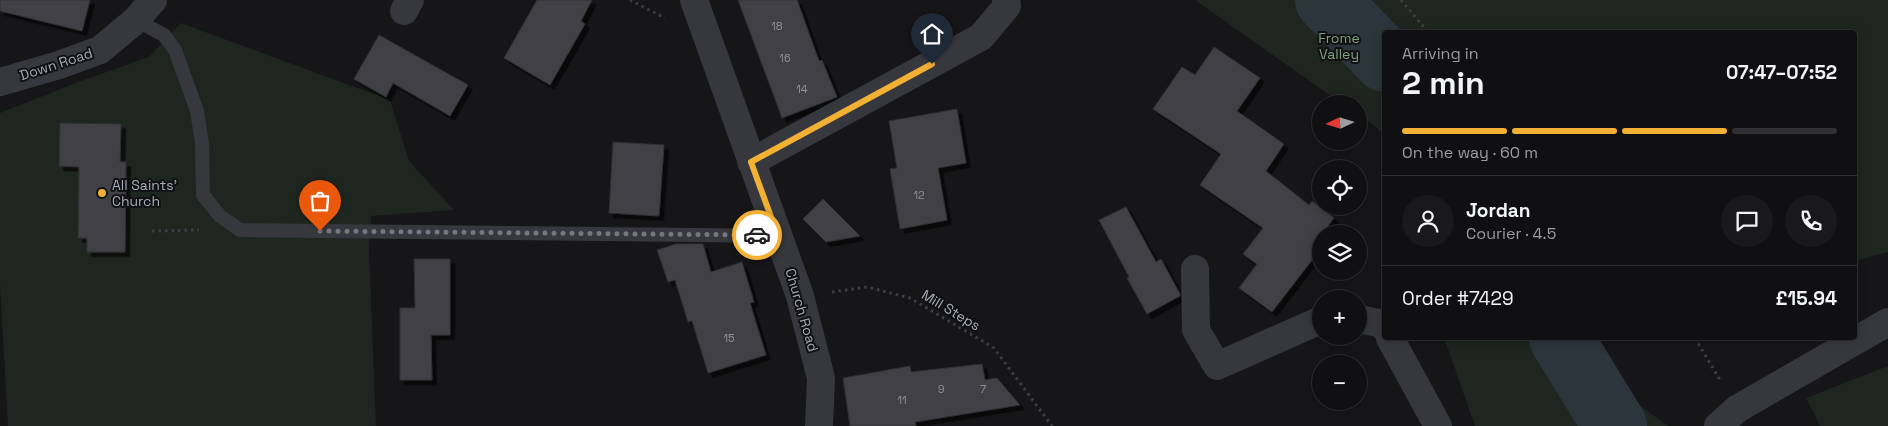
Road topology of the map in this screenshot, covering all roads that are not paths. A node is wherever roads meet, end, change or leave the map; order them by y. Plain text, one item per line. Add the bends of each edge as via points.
1 (694, 0) edge
2 (1006, 0) edge
3 (144, 10) edge
4 (0, 82) edge
5 (751, 162) junction
6 (778, 236) junction
7 (1195, 269) dead end
8 (1367, 321) edge
9 (1888, 322) edge
10 (1312, 324) edge
11 (1382, 324) edge
12 (1391, 340) edge
13 (1728, 418) edge
14 (819, 426) edge
15 (1438, 426) edge

1 - 5 street, Church Road
2 - 5 street via 1007,6 981,37
3 - 4 street, Down Road via 100,50
3 - 6 lane via 175,50 197,111 202,143 203,195 220,216 240,230
5 - 6 street, Church Road
6 - 14 street, Church Road via 800,296 821,378
7 - 10 street via 1196,330 1217,366
8 - 11 street
9 - 13 street
12 - 15 street

